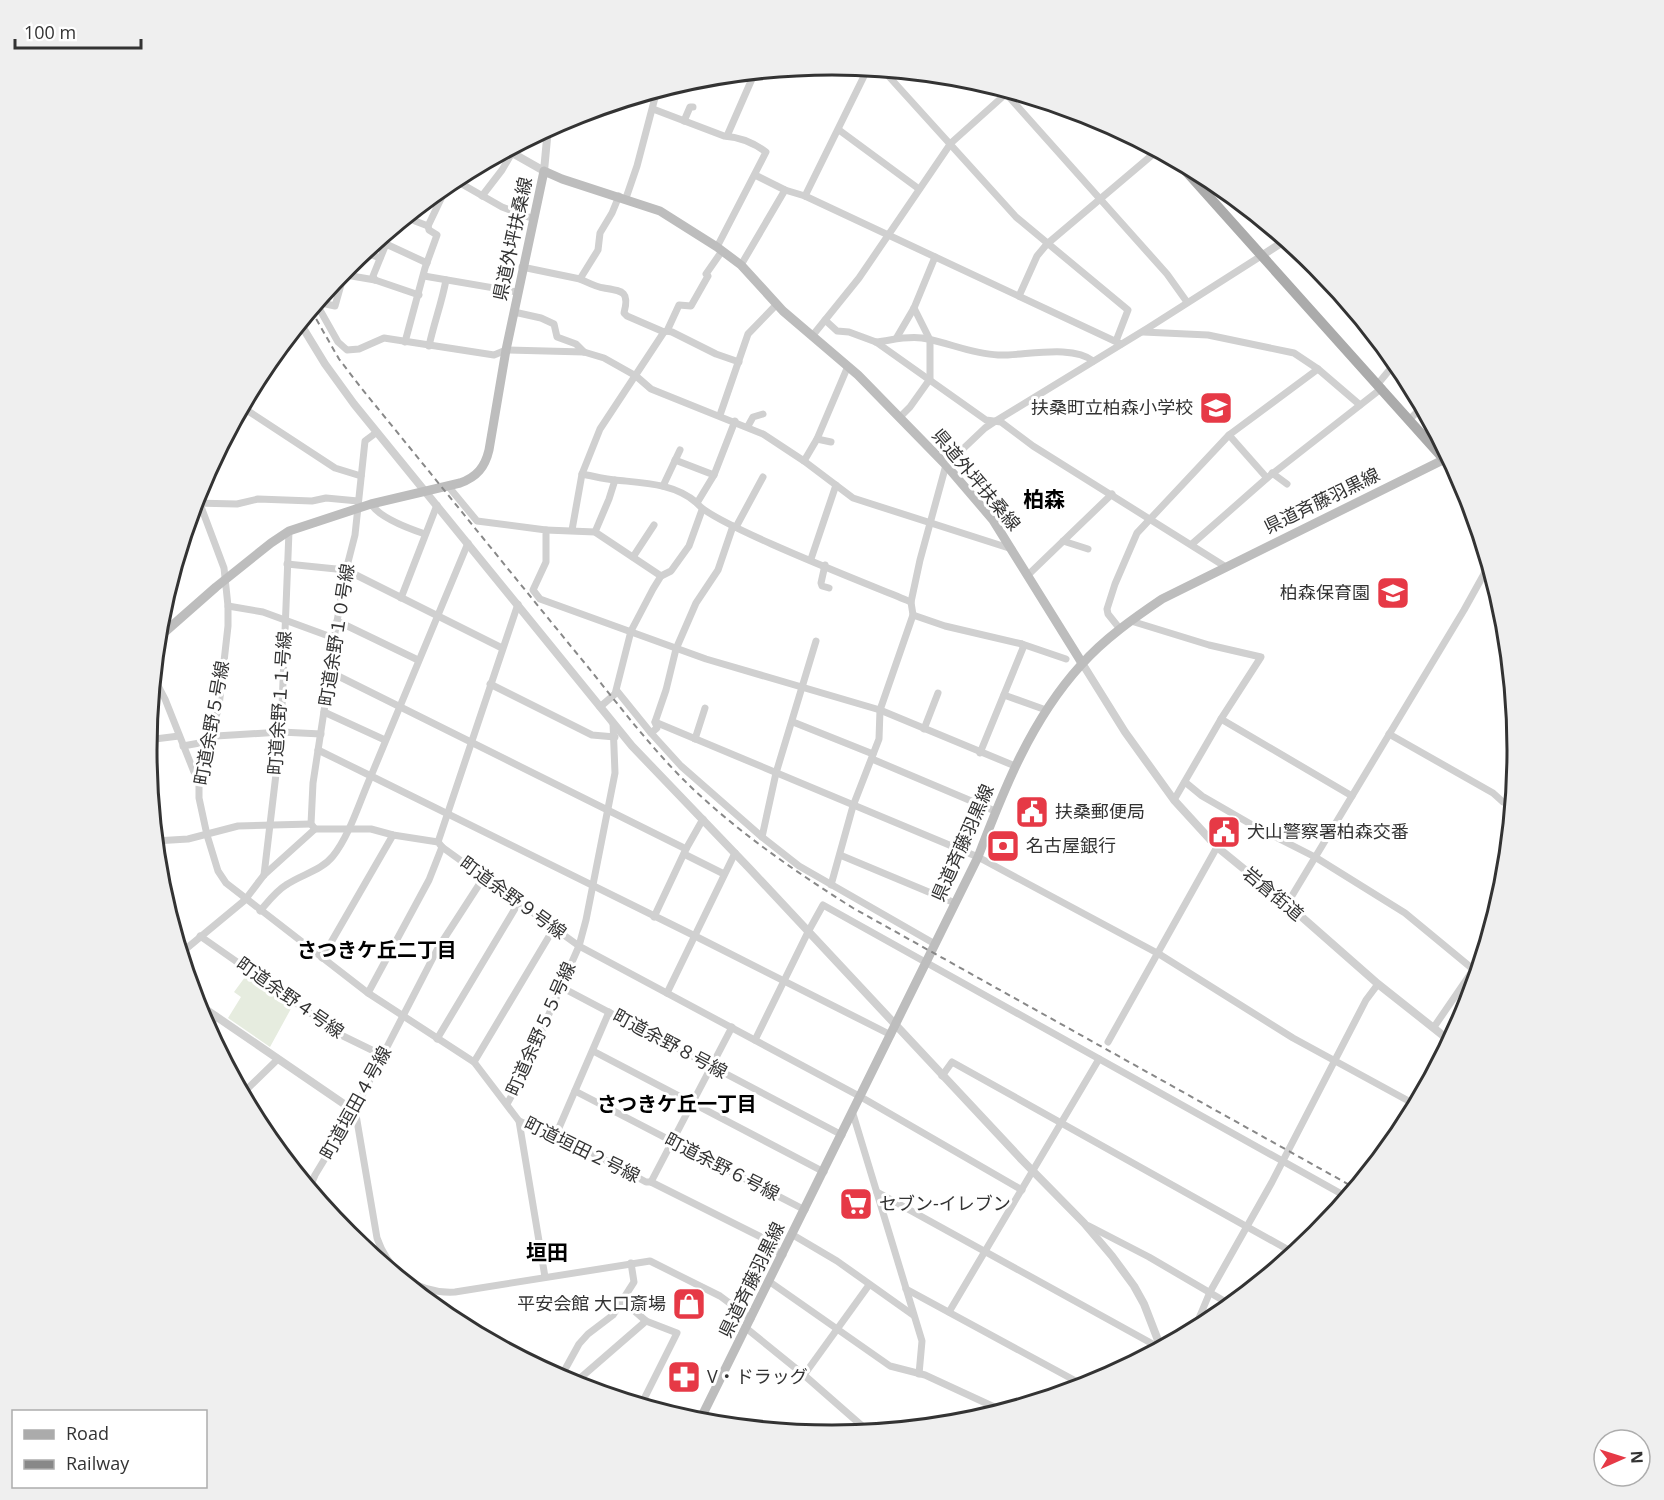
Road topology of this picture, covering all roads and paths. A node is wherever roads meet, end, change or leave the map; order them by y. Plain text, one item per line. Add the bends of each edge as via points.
1 (864, 76) edge
2 (891, 78) edge
3 (751, 80) edge
4 (1000, 96) edge
5 (655, 99) edge
6 (1013, 100) edge
7 (693, 107) dead end
8 (653, 109) junction
9 (684, 121) junction
10 (839, 130) junction
11 (727, 136) junction
12 (547, 139) edge
13 (951, 143) junction
14 (514, 155) edge
15 (1152, 156) edge
16 (506, 159) edge
17 (544, 171) junction
18 (755, 175) junction
19 (1197, 182) edge
20 (464, 185) edge
21 (919, 189) junction
22 (785, 190) junction
23 (482, 195) junction
24 (805, 196) junction
25 (623, 197) junction
26 (1101, 200) junction
27 (440, 201) edge
28 (534, 219) junction
29 (415, 220) dead end
30 (428, 226) junction
31 (888, 236) junction
32 (1047, 244) junction
33 (1279, 245) edge
34 (719, 249) junction
35 (374, 256) edge
36 (1261, 256) junction
37 (935, 257) junction
38 (380, 258) junction
39 (427, 263) junction
40 (741, 265) junction
41 (522, 267) junction
42 (352, 276) edge
43 (424, 276) junction
44 (580, 279) junction
45 (375, 280) junction
46 (446, 280) junction
47 (338, 291) edge
48 (518, 292) junction
49 (419, 295) junction
50 (1019, 296) junction
51 (1188, 302) junction
52 (326, 304) edge
53 (777, 304) junction
54 (914, 308) junction
55 (320, 311) edge
56 (514, 312) junction
57 (825, 320) junction
58 (304, 330) edge
59 (666, 331) junction
60 (1141, 332) junction
61 (813, 335) junction
62 (897, 337) junction
63 (930, 340) junction
64 (405, 342) junction
65 (876, 342) junction
66 (1118, 342) junction
67 (429, 346) junction
68 (506, 350) junction
69 (584, 352) junction
70 (1093, 361) junction
71 (739, 362) junction
72 (848, 366) junction
73 (1318, 369) junction
74 (1390, 371) edge
75 (636, 376) junction
76 (930, 379) junction
77 (1379, 386) junction
78 (1360, 405) junction
79 (248, 411) edge
80 (1417, 412) edge
81 (764, 414) dead end
82 (720, 415) junction
83 (900, 417) junction
84 (1408, 420) junction
85 (735, 421) junction
86 (994, 422) junction
87 (748, 426) junction
88 (377, 432) junction
89 (1229, 435) junction
90 (817, 439) junction
91 (831, 442) dead end
92 (1435, 447) edge
93 (680, 450) dead end
94 (675, 460) junction
95 (1441, 460) edge
96 (804, 461) junction
97 (946, 465) junction
98 (582, 474) junction
99 (714, 475) junction
100 (1270, 475) junction
101 (361, 476) junction
102 (763, 477) dead end
103 (615, 480) junction
104 (1287, 484) dead end
105 (836, 485) junction
106 (447, 486) junction
107 (663, 486) junction
108 (425, 491) junction
109 (1112, 494) junction
110 (697, 503) junction
111 (204, 504) edge
112 (371, 504) junction
113 (358, 505) junction
114 (437, 505) junction
115 (702, 510) junction
116 (201, 512) edge
117 (1149, 518) junction
118 (931, 523) junction
119 (654, 525) dead end
120 (734, 526) junction
121 (546, 530) junction
122 (572, 530) junction
123 (289, 531) junction
124 (595, 532) junction
125 (425, 534) junction
126 (1063, 542) junction
127 (468, 543) junction
128 (1192, 544) junction
129 (1012, 549) junction
130 (1088, 549) dead end
131 (633, 557) junction
132 (811, 560) junction
133 (287, 564) junction
134 (825, 565) junction
135 (1226, 567) junction
136 (346, 570) junction
137 (1484, 574) edge
138 (1028, 575) junction
139 (661, 576) junction
140 (226, 580) junction
141 (829, 588) dead end
142 (401, 598) junction
143 (911, 602) junction
144 (518, 604) junction
145 (228, 606) junction
146 (914, 615) junction
147 (438, 616) junction
148 (285, 619) junction
149 (337, 621) junction
150 (1131, 621) junction
151 (168, 629) edge
152 (1120, 629) junction
153 (631, 631) junction
154 (334, 638) junction
155 (816, 641) dead end
156 (1022, 644) junction
157 (502, 648) junction
158 (676, 648) junction
159 (1066, 659) dead end
160 (418, 660) junction
161 (1082, 663) junction
162 (330, 672) junction
163 (490, 684) junction
164 (802, 688) junction
165 (160, 689) edge
166 (617, 691) junction
167 (938, 693) dead end
168 (1004, 694) junction
169 (399, 706) junction
170 (600, 707) junction
171 (705, 708) dead end
172 (880, 710) junction
173 (1046, 710) junction
174 (324, 712) junction
175 (1221, 719) junction
176 (655, 722) junction
177 (793, 722) junction
178 (613, 723) junction
179 (924, 729) junction
180 (280, 732) junction
181 (321, 734) junction
182 (651, 734) junction
183 (1389, 734) junction
184 (179, 736) junction
185 (615, 737) junction
186 (211, 738) junction
187 (157, 739) edge
188 (695, 739) junction
189 (385, 740) junction
190 (470, 742) junction
191 (183, 746) junction
192 (318, 750) junction
193 (980, 753) junction
194 (873, 757) junction
195 (1015, 766) junction
196 (776, 773) junction
197 (371, 776) junction
198 (199, 778) junction
199 (1185, 782) junction
200 (1352, 796) junction
201 (1174, 800) junction
202 (1505, 803) edge
203 (853, 806) junction
204 (607, 810) junction
205 (995, 811) junction
206 (446, 813) junction
207 (703, 819) junction
208 (270, 825) junction
209 (313, 827) junction
210 (349, 827) junction
211 (207, 835) junction
212 (393, 835) junction
213 (762, 837) junction
214 (163, 841) edge
215 (440, 844) junction
216 (1217, 847) junction
217 (685, 851) junction
218 (735, 853) junction
219 (840, 855) junction
220 (978, 857) junction
221 (1315, 857) junction
222 (724, 874) junction
223 (264, 875) junction
224 (484, 877) junction
225 (831, 885) junction
226 (592, 886) junction
227 (245, 900) junction
228 (519, 902) junction
229 (956, 903) junction
230 (1287, 904) junction
231 (260, 911) junction
232 (654, 917) junction
233 (554, 928) junction
234 (808, 932) junction
235 (200, 936) junction
236 (695, 936) junction
237 (935, 944) junction
238 (579, 946) junction
239 (187, 947) edge
240 (1159, 954) junction
241 (322, 958) junction
242 (926, 963) junction
243 (1471, 967) edge
244 (784, 982) junction
245 (1465, 982) edge
246 (1378, 984) junction
247 (561, 987) junction
248 (368, 993) junction
249 (667, 993) junction
250 (210, 1012) edge
251 (609, 1012) junction
252 (216, 1016) junction
253 (402, 1017) junction
254 (214, 1020) edge
255 (1434, 1027) junction
256 (732, 1028) junction
257 (893, 1031) junction
258 (1443, 1035) edge
259 (437, 1039) junction
260 (755, 1040) junction
261 (1108, 1042) dead end
262 (593, 1051) junction
263 (382, 1055) junction
264 (278, 1059) junction
265 (1099, 1059) junction
266 (1335, 1061) junction
267 (474, 1062) junction
268 (712, 1066) junction
269 (942, 1076) junction
270 (248, 1088) edge
271 (575, 1091) junction
272 (861, 1097) junction
273 (1409, 1101) edge
274 (692, 1103) junction
275 (507, 1104) junction
276 (355, 1109) junction
277 (853, 1114) junction
278 (519, 1121) junction
279 (1061, 1124) junction
280 (842, 1135) junction
281 (555, 1137) junction
282 (672, 1142) junction
283 (1282, 1161) junction
284 (824, 1172) junction
285 (1033, 1172) junction
286 (312, 1180) edge
287 (651, 1182) junction
288 (1022, 1190) junction
289 (877, 1192) junction
290 (1340, 1193) edge
291 (805, 1210) junction
292 (1084, 1223) junction
293 (1246, 1226) junction
294 (793, 1234) junction
295 (1286, 1249) edge
296 (985, 1252) junction
297 (783, 1254) junction
298 (385, 1255) edge
299 (631, 1263) junction
300 (545, 1277) junction
301 (770, 1282) junction
302 (869, 1285) junction
303 (423, 1288) edge
304 (906, 1289) junction
305 (1209, 1292) junction
306 (622, 1300) junction
307 (1223, 1300) edge
308 (949, 1312) junction
309 (913, 1315) junction
310 (1200, 1316) edge
311 (751, 1319) junction
312 (646, 1322) junction
313 (747, 1328) junction
314 (838, 1329) junction
315 (1157, 1341) edge
316 (1152, 1344) edge
317 (565, 1370) edge
318 (919, 1374) junction
319 (804, 1375) junction
320 (583, 1377) edge
321 (1073, 1380) edge
322 (644, 1398) edge
323 (992, 1406) edge
324 (704, 1413) edge
325 (860, 1424) edge

1 - 10 street
2 - 13 street
3 - 11 street
4 - 13 street
5 - 8 street
6 - 26 street
7 - 9 street
8 - 9 street
8 - 25 street
9 - 11 street
10 - 21 street
10 - 24 street
11 - 18 street via 766,152
12 - 17 street
13 - 21 street
13 - 32 street via 1016,217
14 - 17 street
15 - 26 street
16 - 23 street
17 - 25 main road, 県道外坪扶桑線
17 - 28 main road, 県道外坪扶桑線
18 - 22 street
18 - 34 street
19 - 36 main road
20 - 23 street
21 - 31 street
22 - 24 street
22 - 40 street
23 - 28 street
24 - 31 street
25 - 34 main road, 県道外坪扶桑線 via 660,211
25 - 44 street via 600,233 598,250
26 - 32 street
26 - 51 street
27 - 30 street
28 - 41 main road, 県道外坪扶桑線
29 - 30 street
30 - 39 street via 437,235
31 - 37 street
31 - 57 street
32 - 50 street via 1037,256
32 - 66 street via 1128,310
33 - 36 street
34 - 40 main road, 県道外坪扶桑線
34 - 59 street via 692,306 679,305
35 - 38 street
36 - 51 street
36 - 77 main road
37 - 50 street
37 - 54 street
38 - 39 street via 386,244
38 - 45 street
39 - 43 street
40 - 53 main road, 県道外坪扶桑線
41 - 44 street
41 - 48 main road, 県道外坪扶桑線
42 - 45 street
43 - 46 street
43 - 49 street
44 - 59 street via 618,290 627,302 627,316
45 - 49 street
46 - 48 street
46 - 67 street
47 - 52 street via 335,306
48 - 56 main road, 県道外坪扶桑線
49 - 64 street
50 - 66 street
51 - 60 street
53 - 61 main road, 県道外坪扶桑線
53 - 71 street via 748,334
54 - 62 street
54 - 63 street
55 - 64 street via 345,349 355,350 384,338
56 - 68 main road, 県道外坪扶桑線
56 - 69 street via 554,324 557,337 576,344
57 - 61 street
57 - 65 street via 837,331
58 - 88 street via 335,379
59 - 71 street
59 - 75 street
60 - 66 street
60 - 73 street via 1208,335 1252,344 1294,353
61 - 72 main road, 県道外坪扶桑線
62 - 63 street
62 - 65 street
63 - 70 street via 998,355 1064,353 1079,354
63 - 76 street
64 - 67 street
65 - 76 street
66 - 70 street
67 - 68 street via 494,356
68 - 69 street
68 - 106 main road, 県道外坪扶桑線 via 486,462 474,477
69 - 75 street
70 - 86 street
71 - 82 street
72 - 83 main road, 県道外坪扶桑線
72 - 90 street
73 - 78 street
73 - 89 street
74 - 77 street
75 - 82 street via 651,389
75 - 98 street via 600,429
76 - 83 street
76 - 86 street
77 - 78 street
77 - 84 main road
78 - 100 street
79 - 101 street via 335,468
80 - 84 street
81 - 87 street via 753,417
82 - 85 street
83 - 97 main road, 県道外坪扶桑線
84 - 92 main road
85 - 87 street
85 - 99 street
86 - 97 street
86 - 109 street via 1001,422
87 - 96 street
88 - 101 street, 町道余野１０号線 via 365,441
88 - 108 street
89 - 100 street
89 - 117 street
90 - 91 street
90 - 96 street
93 - 94 street
94 - 99 street
94 - 107 street
95 - 135 main road, 県道斉藤羽黒線
96 - 105 street
97 - 118 street
97 - 129 main road, 県道外坪扶桑線
98 - 103 street
98 - 122 street
99 - 110 street
100 - 104 street
100 - 128 street
101 - 113 street, 町道余野１０号線
102 - 120 street
103 - 107 street
103 - 124 street
105 - 118 street via 854,498
105 - 132 street
106 - 108 main road, 県道外坪扶桑線
106 - 121 street via 477,521
107 - 110 street
108 - 112 main road, 県道外坪扶桑線
108 - 114 street
109 - 117 street
109 - 126 street
110 - 115 street
111 - 113 street via 326,498
112 - 113 main road, 県道外坪扶桑線
112 - 125 street via 406,528
113 - 123 main road, 県道外坪扶桑線
113 - 136 street, 町道余野１０号線
114 - 125 street
114 - 127 street
115 - 120 street
115 - 139 street via 689,546 672,571
116 - 140 street, 町道余野５号線
117 - 128 street
117 - 152 street via 1137,533 1107,609
118 - 129 street
118 - 143 street
119 - 131 street
120 - 132 street
120 - 158 street via 718,570 696,603
121 - 122 street
121 - 153 street via 546,562 533,590 540,599
122 - 124 street
123 - 133 street, 町道余野１１号線
123 - 140 main road, 県道外坪扶桑線
124 - 131 street
125 - 142 street
126 - 130 street
126 - 138 street
127 - 144 street
127 - 147 street
128 - 135 street
129 - 138 main road, 県道外坪扶桑線
131 - 139 street
132 - 134 street
133 - 136 street
133 - 148 street, 町道余野１１号線
134 - 141 street via 821,583
134 - 143 street
135 - 150 main road, 県道斉藤羽黒線 via 1162,598
136 - 142 street
136 - 149 street, 町道余野１０号線
137 - 183 street
138 - 161 main road, 県道外坪扶桑線
139 - 153 street
140 - 145 street, 町道余野５号線
140 - 151 main road, 県道外坪扶桑線
142 - 147 street
143 - 146 street
144 - 157 street
144 - 170 street
145 - 148 street
145 - 186 street, 町道余野５号線 via 219,706
146 - 156 street
146 - 172 street
147 - 157 street
147 - 160 street
148 - 154 street
148 - 180 street, 町道余野１１号線
149 - 154 street, 町道余野１０号線
149 - 160 street
150 - 152 main road, 県道斉藤羽黒線
150 - 175 street via 1261,657
152 - 161 main road, 県道斉藤羽黒線
153 - 158 street
153 - 166 street
154 - 162 street, 町道余野１０号線
155 - 164 street
156 - 159 street
156 - 168 street
157 - 163 street
158 - 164 street
158 - 176 street
160 - 169 street
161 - 173 main road, 県道斉藤羽黒線
161 - 201 street, 岩倉街道
162 - 169 street
162 - 174 street, 町道余野１０号線
163 - 185 street via 592,735
163 - 190 street
164 - 172 street
164 - 177 street
165 - 184 street
166 - 170 street
166 - 182 street
167 - 179 street
168 - 173 street
168 - 193 street
169 - 189 street
169 - 190 street
170 - 178 street
171 - 188 street
172 - 179 street
172 - 194 street via 879,739
173 - 195 main road, 県道斉藤羽黒線
174 - 181 street, 町道余野１０号線
174 - 189 street
175 - 199 street
175 - 200 street
176 - 182 street via 657,728
176 - 188 street
177 - 194 street
177 - 196 street
178 - 185 street, 町道余野５５号線
178 - 207 street
179 - 193 street
180 - 181 street
180 - 186 street
180 - 208 street, 町道余野１１号線
181 - 192 street, 町道余野１０号線
182 - 213 street via 696,780
183 - 200 street
183 - 202 street
184 - 187 street
184 - 191 street
185 - 204 street, 町道余野５５号線 via 615,773
186 - 191 street
186 - 198 street, 町道余野５号線
188 - 196 street
189 - 197 street
190 - 204 street
190 - 206 street
191 - 198 street
192 - 197 street
192 - 209 street, 町道余野１０号線
193 - 195 street
194 - 203 street
194 - 205 street
195 - 205 main road, 県道斉藤羽黒線
196 - 203 street
196 - 213 street
197 - 206 street
197 - 210 street
198 - 211 street, 町道余野５号線
199 - 201 street
199 - 221 street via 1202,796
200 - 221 street
201 - 216 street, 岩倉街道
203 - 219 street
203 - 220 street
204 - 217 street
204 - 226 street, 町道余野５５号線
205 - 220 main road, 県道斉藤羽黒線
206 - 215 street
206 - 226 street
207 - 217 street
207 - 218 street
208 - 209 street, 町道余野９号線
208 - 211 street, 町道余野９号線 via 238,826
208 - 223 street, 町道余野１１号線
209 - 210 street, 町道余野９号線
209 - 223 street
210 - 212 street, 町道余野９号線
210 - 231 street via 333,856 314,872 284,886
211 - 214 street, 町道余野９号線
211 - 227 street, 町道余野５号線 via 218,871
212 - 215 street, 町道余野９号線
212 - 241 street
213 - 225 street
215 - 224 street, 町道余野９号線
215 - 248 street via 429,880
216 - 230 street, 岩倉街道
216 - 240 street
217 - 222 street
217 - 232 street
218 - 222 street
218 - 234 street
219 - 225 street
219 - 229 street
220 - 229 main road, 県道斉藤羽黒線
220 - 240 street
221 - 230 street
221 - 243 street via 1405,913
222 - 236 street
223 - 227 street
224 - 228 street, 町道余野９号線
224 - 253 street, 町道垣田４号線 via 438,948
225 - 237 street
226 - 232 street
226 - 238 street, 町道余野５５号線
227 - 231 street, 町道余野５号線
227 - 235 street
228 - 233 street, 町道余野９号線
228 - 259 street
229 - 237 main road, 県道斉藤羽黒線
230 - 246 street, 岩倉街道
231 - 241 street, 町道余野５号線
232 - 236 street
233 - 238 street, 町道余野９号線
233 - 267 street
234 - 242 street via 823,904
234 - 244 street
234 - 257 street
235 - 239 street
235 - 263 street, 町道余野４号線 via 343,1036
236 - 244 street
236 - 249 street
237 - 242 main road, 県道斉藤羽黒線
238 - 247 street, 町道余野５５号線
238 - 249 street, 町道余野９号線
240 - 261 street
240 - 266 street
241 - 248 street, 町道余野５号線
242 - 257 main road, 県道斉藤羽黒線
242 - 265 street
244 - 257 street
244 - 260 street
245 - 255 street
246 - 255 street, 岩倉街道
246 - 266 street
247 - 251 street, 町道余野８号線
247 - 275 street, 町道余野５５号線
248 - 253 street, 町道余野５号線
249 - 256 street, 町道余野９号線
250 - 252 street
251 - 262 street
251 - 268 street, 町道余野８号線
252 - 254 street
252 - 264 street
253 - 259 street, 町道垣田２号線
253 - 263 street, 町道垣田４号線
255 - 258 street, 岩倉街道
256 - 260 street, 町道余野９号線
256 - 268 street
257 - 269 street
257 - 272 main road, 県道斉藤羽黒線
259 - 267 street, 町道垣田２号線
260 - 272 street, 町道余野９号線
262 - 271 street
262 - 274 street
263 - 276 street, 町道垣田４号線
264 - 270 street
264 - 276 street
265 - 279 street
265 - 283 street
266 - 273 street
266 - 283 street
267 - 275 street, 町道垣田２号線
268 - 274 street
268 - 280 street, 町道余野８号線
269 - 279 street via 952,1062
269 - 285 street
271 - 281 street
271 - 282 street, 町道余野６号線
272 - 277 main road, 県道斉藤羽黒線
272 - 288 street, 町道余野９号線
274 - 282 street
274 - 284 street
275 - 278 street, 町道垣田２号線
276 - 286 street, 町道垣田４号線
276 - 298 street via 377,1238
277 - 280 main road, 県道斉藤羽黒線
277 - 289 street
278 - 281 street, 町道垣田２号線
278 - 300 street
279 - 285 street
279 - 293 street
280 - 284 main road, 県道斉藤羽黒線
281 - 287 street, 町道垣田２号線
282 - 287 street
282 - 291 street, 町道余野６号線
283 - 290 street
283 - 293 street
284 - 291 main road, 県道斉藤羽黒線
285 - 288 street
285 - 292 street
287 - 297 street, 町道垣田２号線 via 761,1237 765,1244
288 - 296 street
289 - 296 street
289 - 304 street
291 - 294 main road, 県道斉藤羽黒線
292 - 305 street
292 - 315 street via 1134,1286
293 - 295 street
293 - 305 street
294 - 297 main road, 県道斉藤羽黒線
294 - 302 street
296 - 308 street
296 - 316 street
297 - 301 main road, 県道斉藤羽黒線
299 - 300 street
299 - 306 street via 634,1282
299 - 311 street via 657,1263 720,1296
300 - 303 street via 446,1293
301 - 311 main road, 県道斉藤羽黒線
301 - 314 street
302 - 309 street
302 - 314 street
304 - 308 street
304 - 309 street
305 - 307 street
305 - 310 street
306 - 312 street
306 - 317 street via 613,1315 584,1339
308 - 321 street
309 - 318 street via 922,1341
311 - 313 main road, 県道斉藤羽黒線
312 - 320 street
312 - 322 street via 677,1333
313 - 319 street
313 - 324 main road, 県道斉藤羽黒線
314 - 318 street via 890,1366
314 - 319 street
318 - 323 street
319 - 325 street

